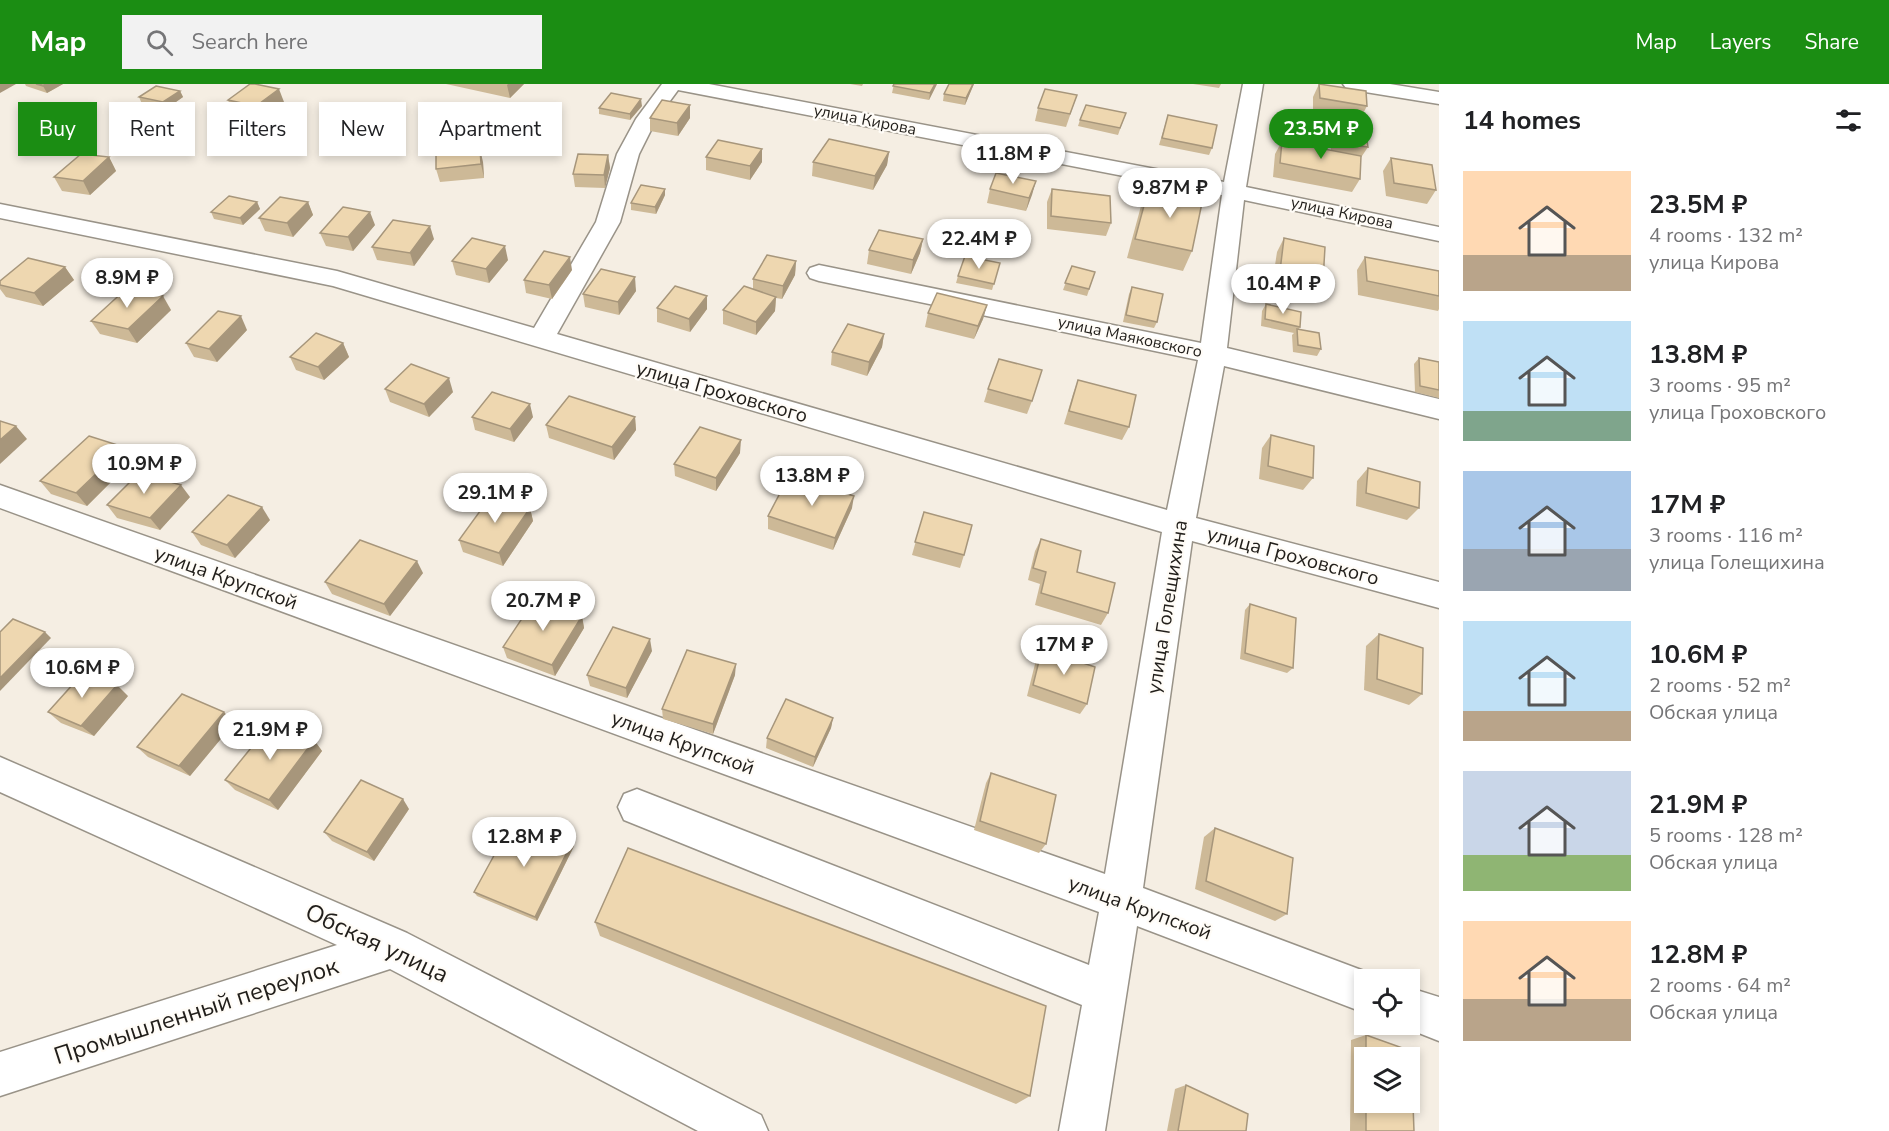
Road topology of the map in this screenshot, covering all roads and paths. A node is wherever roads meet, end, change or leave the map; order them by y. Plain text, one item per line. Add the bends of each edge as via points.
1 (672, 84) edge
2 (678, 84) edge
3 (1253, 84) edge
4 (1353, 84) edge
5 (1439, 98) edge
6 (1234, 191) junction
7 (0, 211) edge
8 (1439, 234) edge
9 (819, 273) dead end
10 (541, 339) junction
11 (1213, 354) junction
12 (1439, 409) edge
13 (0, 496) edge
14 (1179, 525) junction
15 (1439, 595) edge
16 (0, 774) edge
17 (637, 807) dead end
18 (1121, 900) junction
19 (392, 948) junction
20 (1354, 988) edge
21 (1106, 993) junction
22 (1420, 1012) edge
23 (1439, 1019) edge
24 (0, 1074) edge
25 (745, 1131) edge
26 (1082, 1131) edge

1 - 10 street via 646,118 628,154 608,222
2 - 6 street, улица Кирова
3 - 6 street, улица Голещихина
4 - 5 street
6 - 8 street, улица Кирова
6 - 11 street, улица Голещихина
7 - 10 street, улица Гроховского via 337,279
9 - 11 street, улица Маяковского
10 - 14 street, улица Гроховского
11 - 12 street, улица Маяковского
11 - 14 street, улица Голещихина
13 - 18 street, улица Крупской
14 - 15 street, улица Гроховского
14 - 18 street, улица Голещихина
16 - 19 street, Обская улица
17 - 21 street
18 - 20 street, улица Крупской
18 - 21 street, улица Голещихина
19 - 24 street, Промышленный переулок
19 - 25 street, Обская улица
21 - 26 street, улица Голещихина
22 - 23 street

